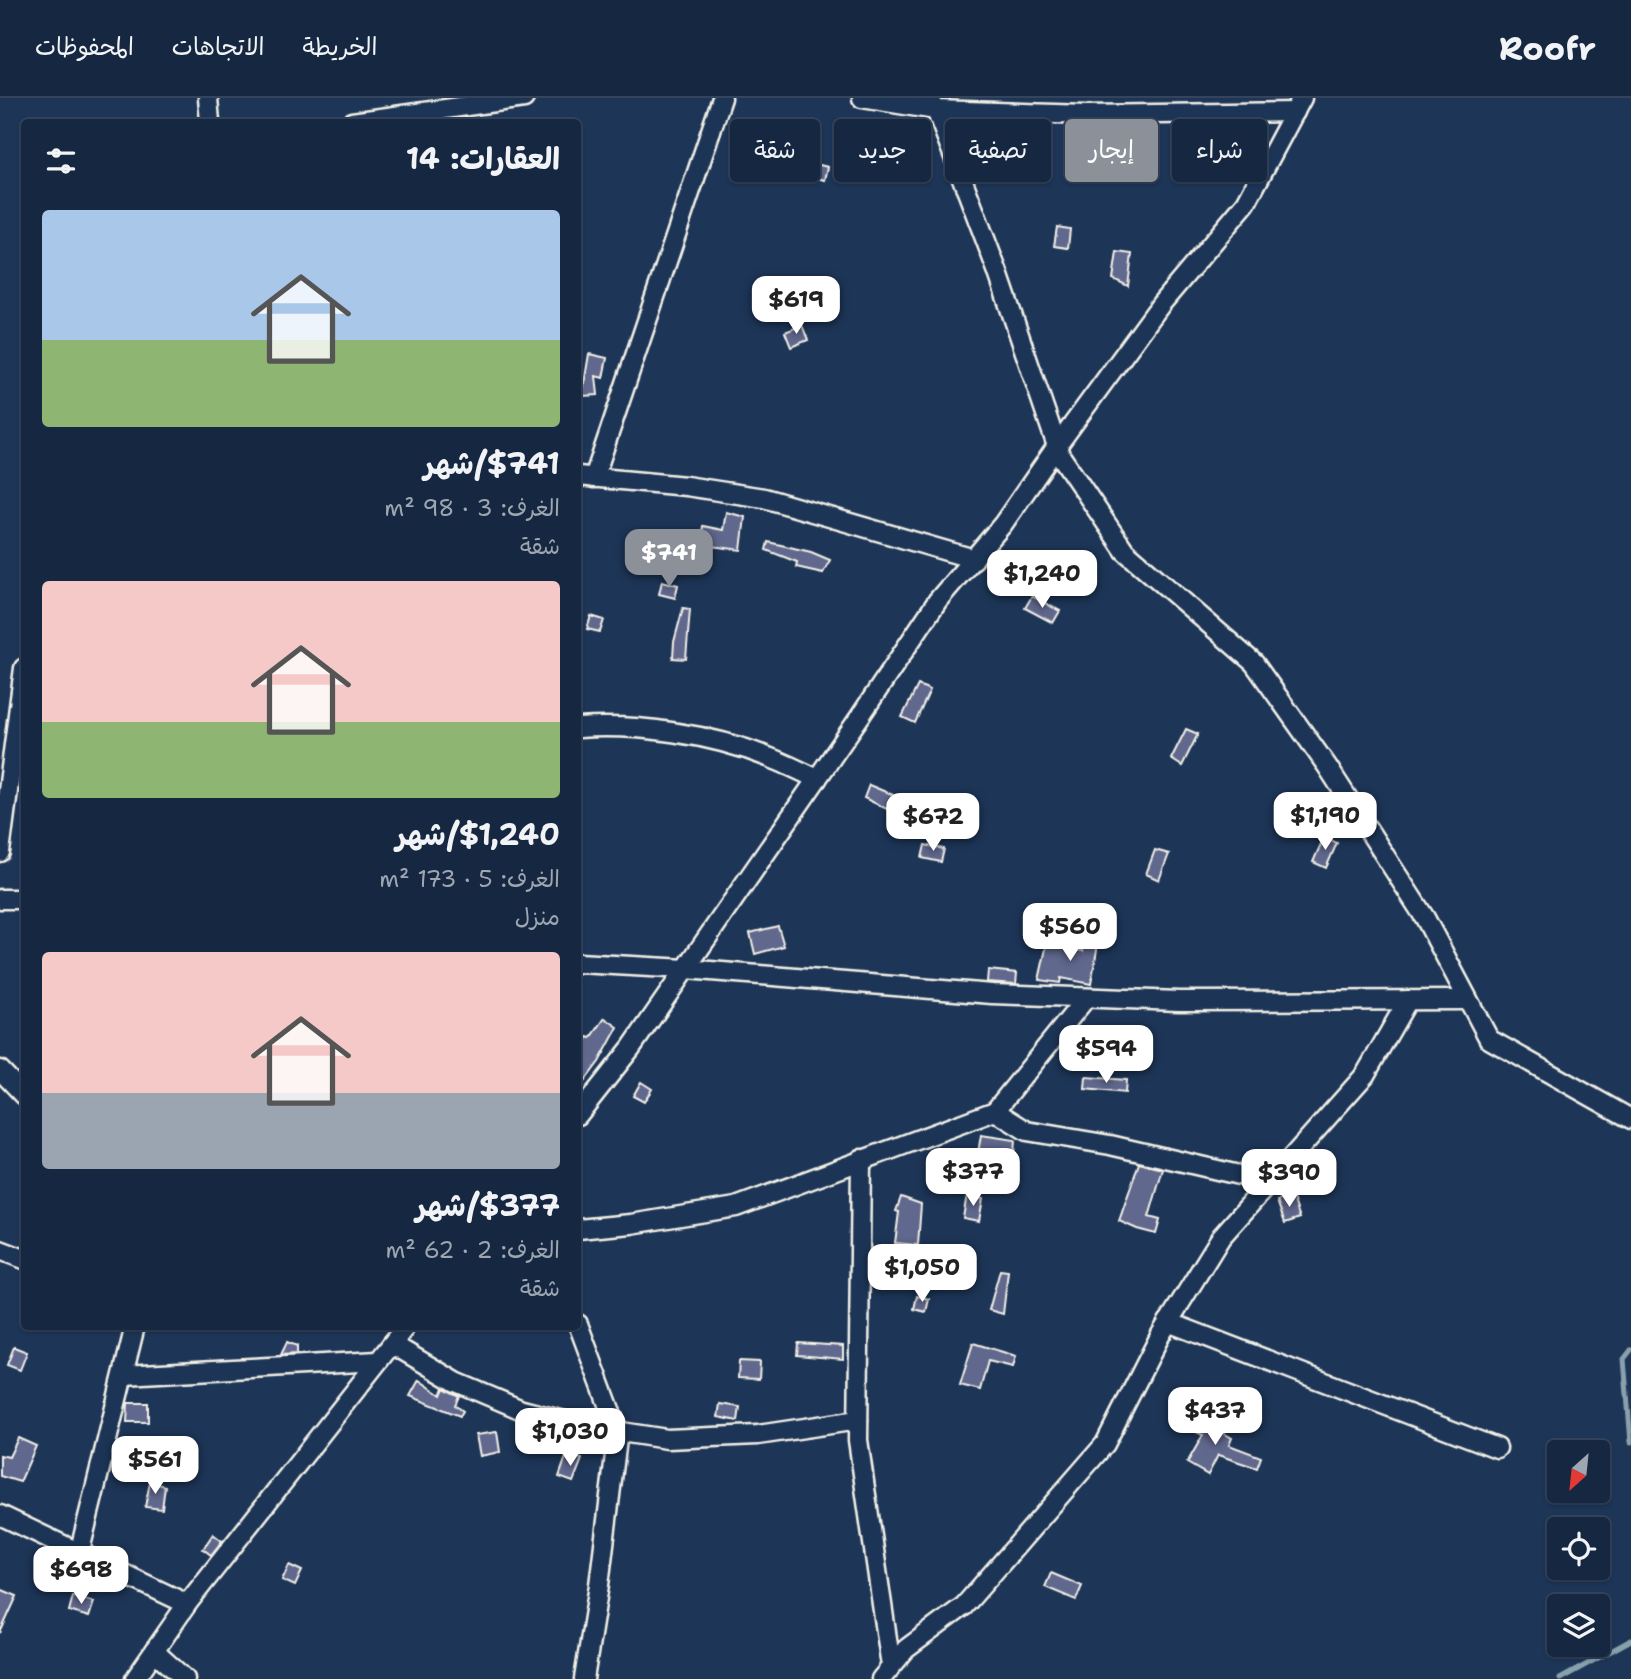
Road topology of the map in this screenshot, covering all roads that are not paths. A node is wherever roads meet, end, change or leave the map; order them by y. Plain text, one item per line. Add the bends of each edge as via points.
1 (208, 98) edge
2 (524, 98) edge
3 (722, 98) edge
4 (862, 98) edge
5 (933, 104) edge
6 (1299, 105) edge
7 (210, 119) edge
8 (374, 119) edge
9 (1057, 446) junction
10 (586, 477) edge
11 (974, 559) junction
12 (21, 691) edge
13 (581, 728) edge
14 (817, 779) junction
15 (0, 852) edge
16 (0, 899) edge
17 (21, 899) edge
18 (581, 962) edge
19 (686, 969) junction
20 (1086, 998) junction
21 (1408, 1000) junction
22 (1468, 1000) junction
23 (0, 1070) edge
24 (21, 1092) edge
25 (581, 1109) edge
26 (995, 1111) junction
27 (1631, 1119) edge
28 (861, 1159) junction
29 (1269, 1182) junction
30 (581, 1229) edge
31 (0, 1250) edge
32 (21, 1258) edge
33 (1168, 1322) junction
34 (134, 1330) edge
35 (580, 1330) edge
36 (396, 1333) edge
37 (378, 1362) junction
38 (124, 1375) junction
39 (858, 1420) junction
40 (618, 1431) junction
41 (1497, 1448) dead end
42 (0, 1515) edge
43 (79, 1554) junction
44 (187, 1604) junction
45 (154, 1651) junction
46 (886, 1673) edge
47 (135, 1679) edge
48 (185, 1679) edge
49 (584, 1679) edge

1 - 7 street
2 - 8 street
3 - 10 street
4 - 5 street
5 - 6 street via 1086,115
5 - 9 street via 997,270
6 - 9 street via 1246,203 1161,304
9 - 11 street
9 - 22 street via 1125,551 1254,663 1425,918
10 - 11 street via 764,498
11 - 14 street via 938,600
12 - 15 street
13 - 14 street via 685,733 766,756
14 - 19 street
16 - 17 street
18 - 19 street
19 - 20 street
19 - 25 street via 631,1048
20 - 21 street
20 - 26 street
21 - 22 street
21 - 29 street via 1365,1075
22 - 27 street via 1489,1040
23 - 24 street
26 - 28 street
26 - 29 street via 1027,1131
28 - 30 street via 736,1207
28 - 39 street
29 - 33 street via 1221,1237
31 - 32 street
33 - 41 street
33 - 46 street via 1105,1444 964,1606 906,1648
34 - 38 street
35 - 40 street
36 - 37 street
36 - 40 street via 456,1382 522,1410
37 - 38 street
37 - 44 street
38 - 43 street
39 - 40 street via 758,1435 667,1438
39 - 46 street
40 - 49 street
42 - 43 street
43 - 44 street
44 - 45 street
45 - 47 street
45 - 48 street

